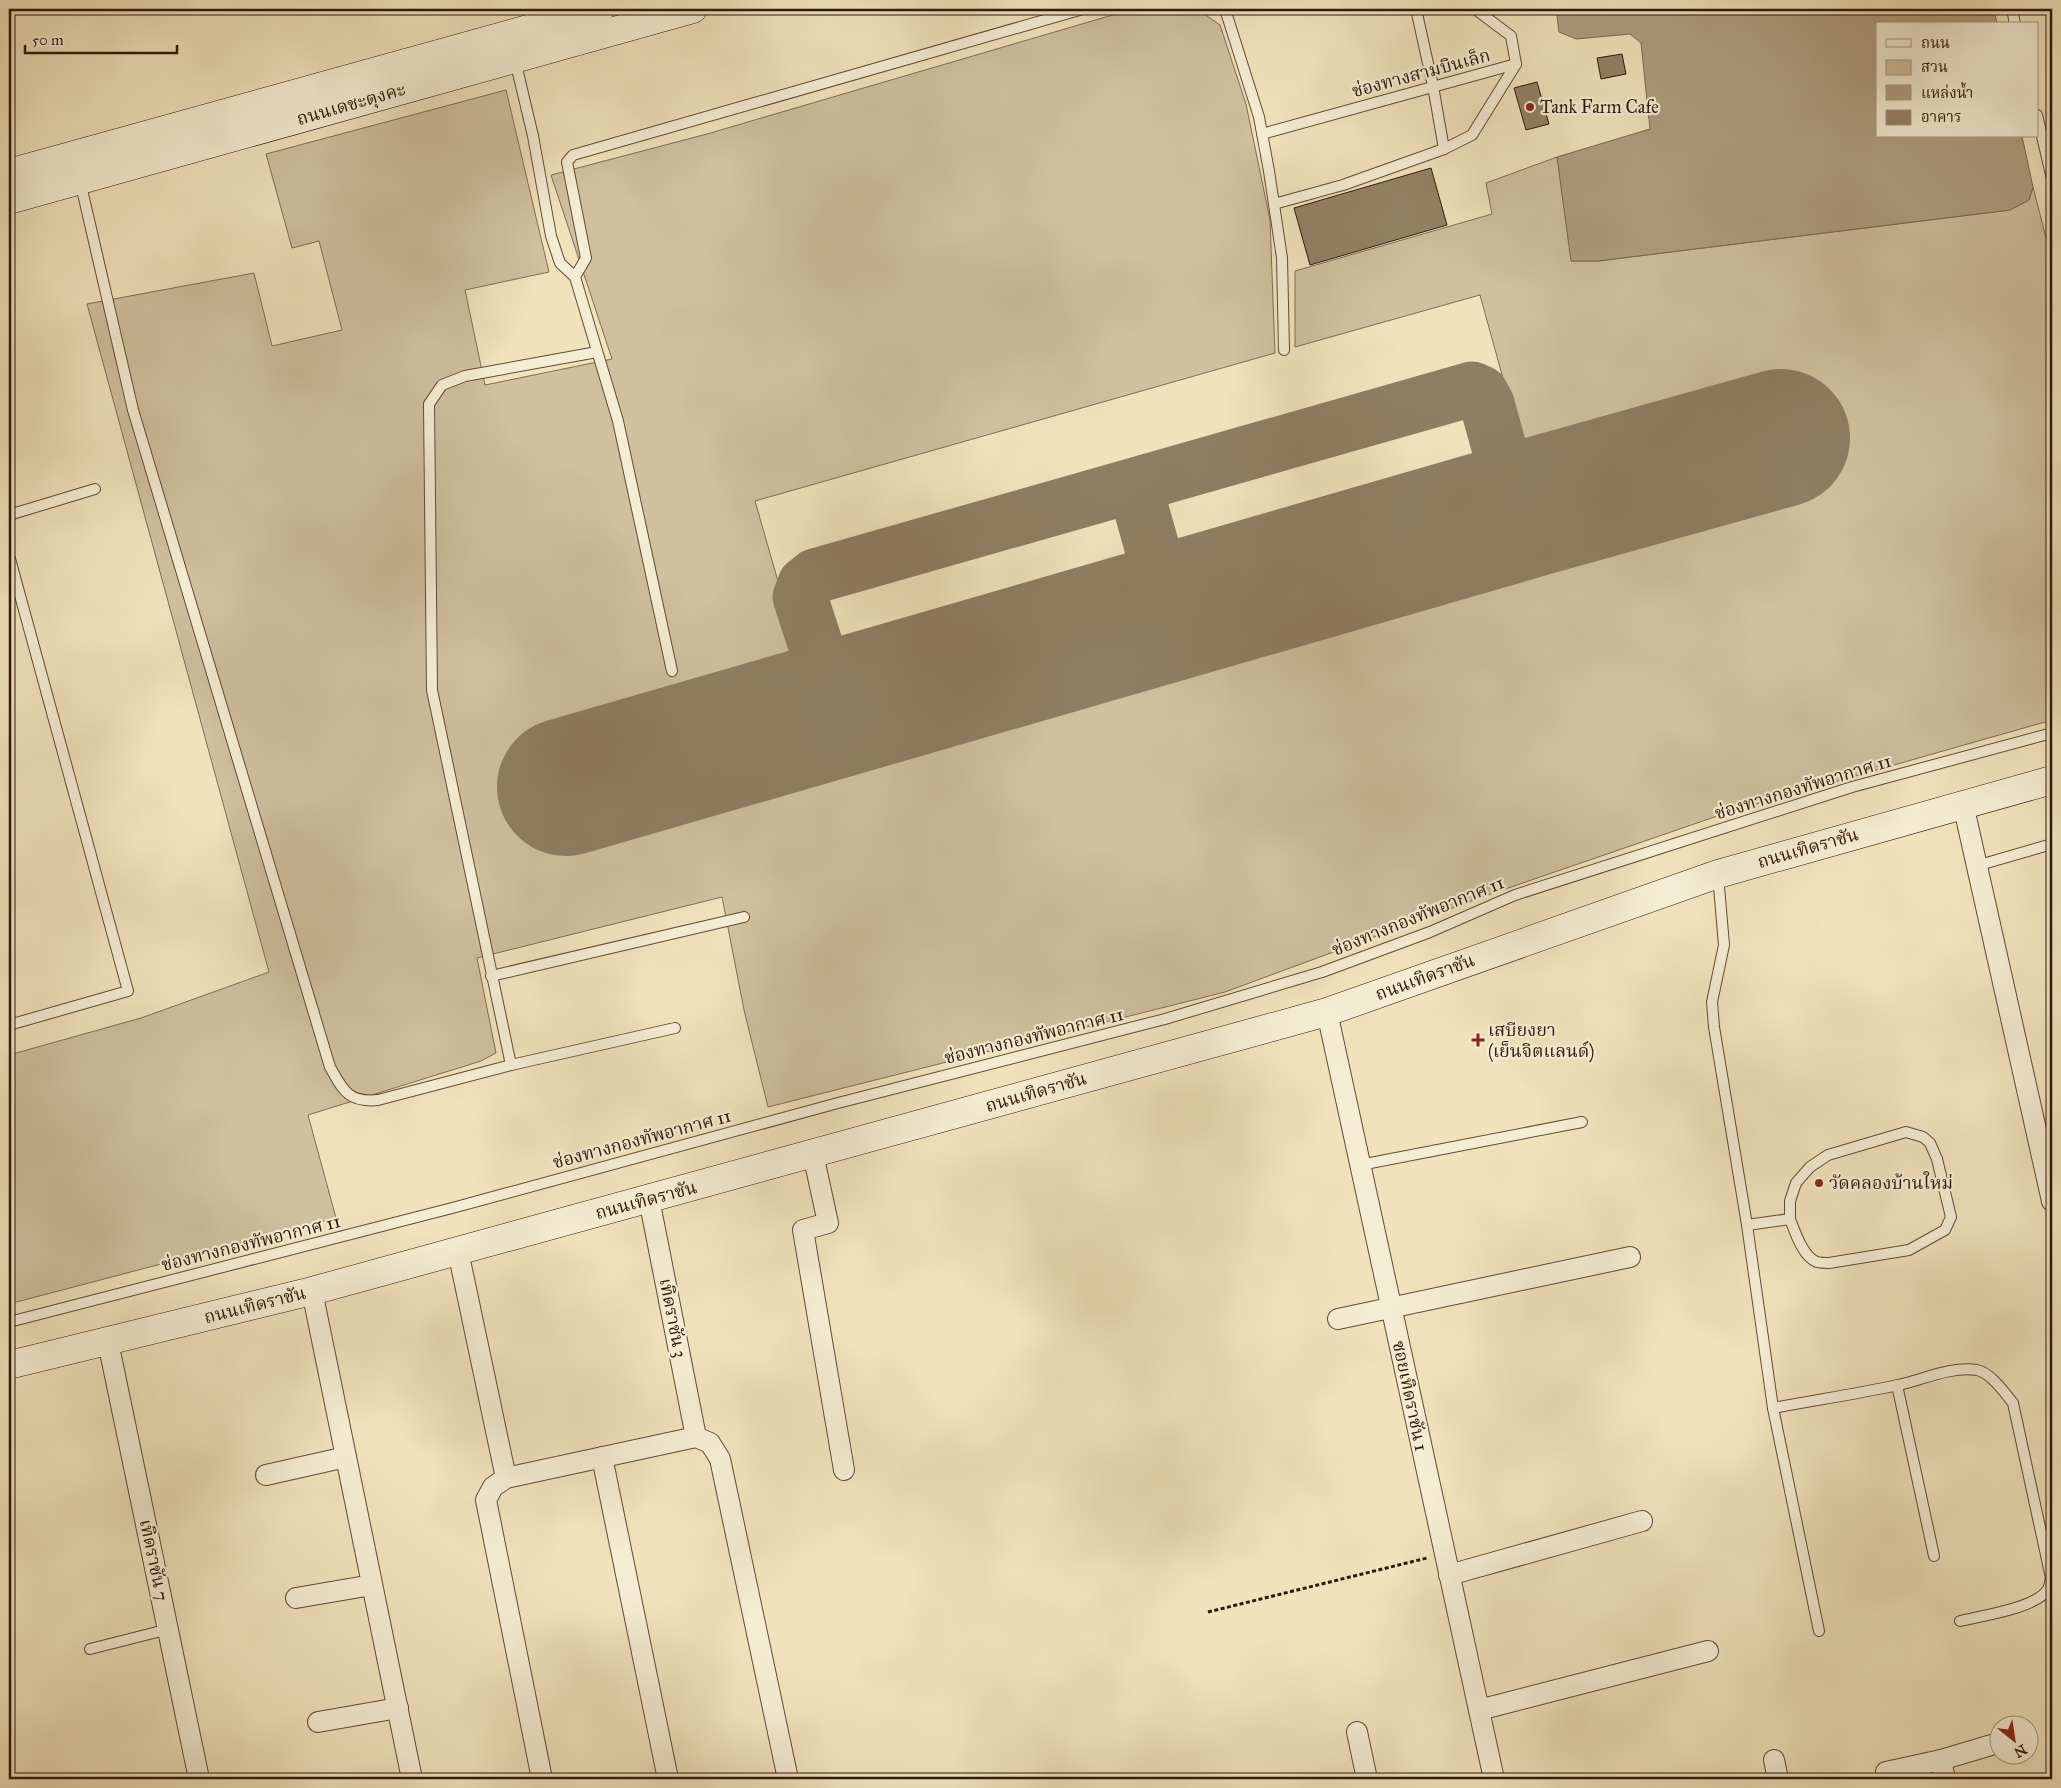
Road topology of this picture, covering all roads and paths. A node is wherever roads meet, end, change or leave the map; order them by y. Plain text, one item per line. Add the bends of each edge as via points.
1 (600, 9) edge
2 (693, 9) edge
3 (1083, 9) edge
4 (1225, 9) edge
5 (1416, 9) edge
6 (1475, 9) edge
7 (2012, 9) edge
8 (2015, 22) edge
9 (514, 58) junction
10 (1516, 64) junction
11 (1434, 86) junction
12 (2038, 120) edge
13 (1262, 134) junction
14 (1444, 149) junction
15 (9, 173) edge
16 (2052, 179) edge
17 (80, 180) junction
18 (9, 200) edge
19 (1274, 204) junction
20 (575, 277) junction
21 (1284, 350) dead end
22 (597, 352) junction
23 (95, 490) dead end
24 (9, 515) edge
25 (9, 555) edge
26 (672, 671) dead end
27 (2052, 733) edge
28 (2052, 780) edge
29 (1963, 804) junction
30 (2052, 844) edge
31 (1976, 866) junction
32 (1718, 874) junction
33 (744, 917) dead end
34 (491, 976) junction
35 (1327, 1012) junction
36 (9, 1025) edge
37 (675, 1028) dead end
38 (511, 1065) junction
39 (1582, 1122) dead end
40 (813, 1154) junction
41 (1360, 1165) junction
42 (649, 1200) junction
43 (2052, 1201) edge
44 (1790, 1219) junction
45 (1747, 1225) junction
46 (458, 1251) junction
47 (1630, 1258) dead end
48 (312, 1291) junction
49 (1391, 1308) junction
50 (1338, 1319) dead end
51 (9, 1322) edge
52 (108, 1342) junction
53 (9, 1365) edge
54 (1897, 1385) junction
55 (1773, 1408) junction
56 (696, 1437) junction
57 (602, 1457) junction
58 (346, 1458) junction
59 (844, 1470) dead end
60 (266, 1475) dead end
61 (506, 1478) junction
62 (1642, 1522) dead end
63 (1445, 1554) junction
64 (1934, 1556) dead end
65 (1449, 1574) junction
66 (372, 1585) junction
67 (296, 1598) dead end
68 (1208, 1612) dead end
69 (1960, 1621) dead end
70 (168, 1629) junction
71 (1819, 1631) dead end
72 (90, 1649) dead end
73 (1708, 1651) dead end
74 (398, 1708) junction
75 (1479, 1710) junction
76 (318, 1722) dead end
77 (1357, 1732) dead end
78 (1988, 1748) edge
79 (1943, 1770) edge
80 (1886, 1772) dead end
81 (199, 1779) edge
82 (412, 1779) edge
83 (542, 1779) edge
84 (668, 1779) edge
85 (788, 1779) edge
86 (1367, 1779) edge
87 (1494, 1779) edge

1 - 15 street, ถนนเดชะตุงคะ
2 - 9 street, ถนนเดชะตุงคะ
3 - 20 lane via 573,155 566,162 567,172 586,258
4 - 13 lane
5 - 11 lane
6 - 10 lane, ช่องทางสามบินเล็ก via 1511,36
7 - 8 lane
9 - 17 street, ถนนเดชะตุงคะ
9 - 20 lane via 551,236 560,263
10 - 11 lane, ช่องทางสามบินเล็ก
10 - 14 lane via 1472,135
11 - 13 lane, ช่องทางสามบินเล็ก
11 - 14 lane
12 - 16 lane
13 - 19 lane
14 - 19 lane
17 - 18 street, ถนนเดชะตุงคะ
17 - 38 lane via 134,410 330,1066 348,1096 367,1101
19 - 21 lane via 1282,258
20 - 22 lane
22 - 26 lane via 618,421
22 - 34 lane via 465,376 442,385 429,404 432,690
23 - 24 lane
25 - 36 lane via 128,991
27 - 51 lane, ช่องทางกองทัพอากาศ 11 via 1852,787 1514,894 1430,932 1322,972 1174,1016
28 - 29 street, ถนนเทิดราชัน
29 - 31 street
29 - 32 street, ถนนเทิดราชัน
30 - 31 lane
31 - 43 street
32 - 35 street, ถนนเทิดราชัน
32 - 45 lane via 1724,945 1712,1002 1714,1027
33 - 34 lane
34 - 38 lane
35 - 40 street, ถนนเทิดราชัน
35 - 41 street, ซอยเทิดราชัน 1
37 - 38 lane
39 - 41 lane
40 - 42 street, ถนนเทิดราชัน
40 - 59 street via 828,1223 803,1230
41 - 49 street, ซอยเทิดราชัน 1
42 - 46 street, ถนนเทิดราชัน
42 - 56 street, เทิดราชัน 3
44 - 44 lane via 1790,1201 1796,1183 1810,1167 1828,1155 1906,1132 1922,1136 1930,1143 1951,1218 1945,1230 1909,1250 1829,1263 1817,1262 1808,1255
44 - 45 lane
45 - 55 lane
46 - 48 street, ถนนเทิดราชัน
46 - 61 street
47 - 49 street
48 - 52 street, ถนนเทิดราชัน
48 - 58 street
49 - 50 street
49 - 63 street, ซอยเทิดราชัน 1
52 - 53 street, ถนนเทิดราชัน
52 - 70 street, เทิดราชัน 7
54 - 55 lane
54 - 64 lane
54 - 69 lane via 1951,1372 1977,1370 1987,1375 2013,1403 2051,1578 2048,1589 2024,1605
55 - 71 lane
56 - 57 street
56 - 85 street via 710,1443 720,1459
57 - 61 street
57 - 84 street
58 - 60 street
58 - 66 street
61 - 83 street via 493,1487 486,1500
62 - 65 street
63 - 65 street, ซอยเทิดราชัน 1
63 - 68 path
65 - 75 street, ซอยเทิดราชัน 1
66 - 67 street
66 - 74 street
70 - 72 lane
70 - 81 street, เทิดราชัน 7
73 - 75 street
74 - 76 street
74 - 82 street
75 - 87 street, ซอยเทิดราชัน 1
77 - 86 street
78 - 79 street
79 - 80 street

